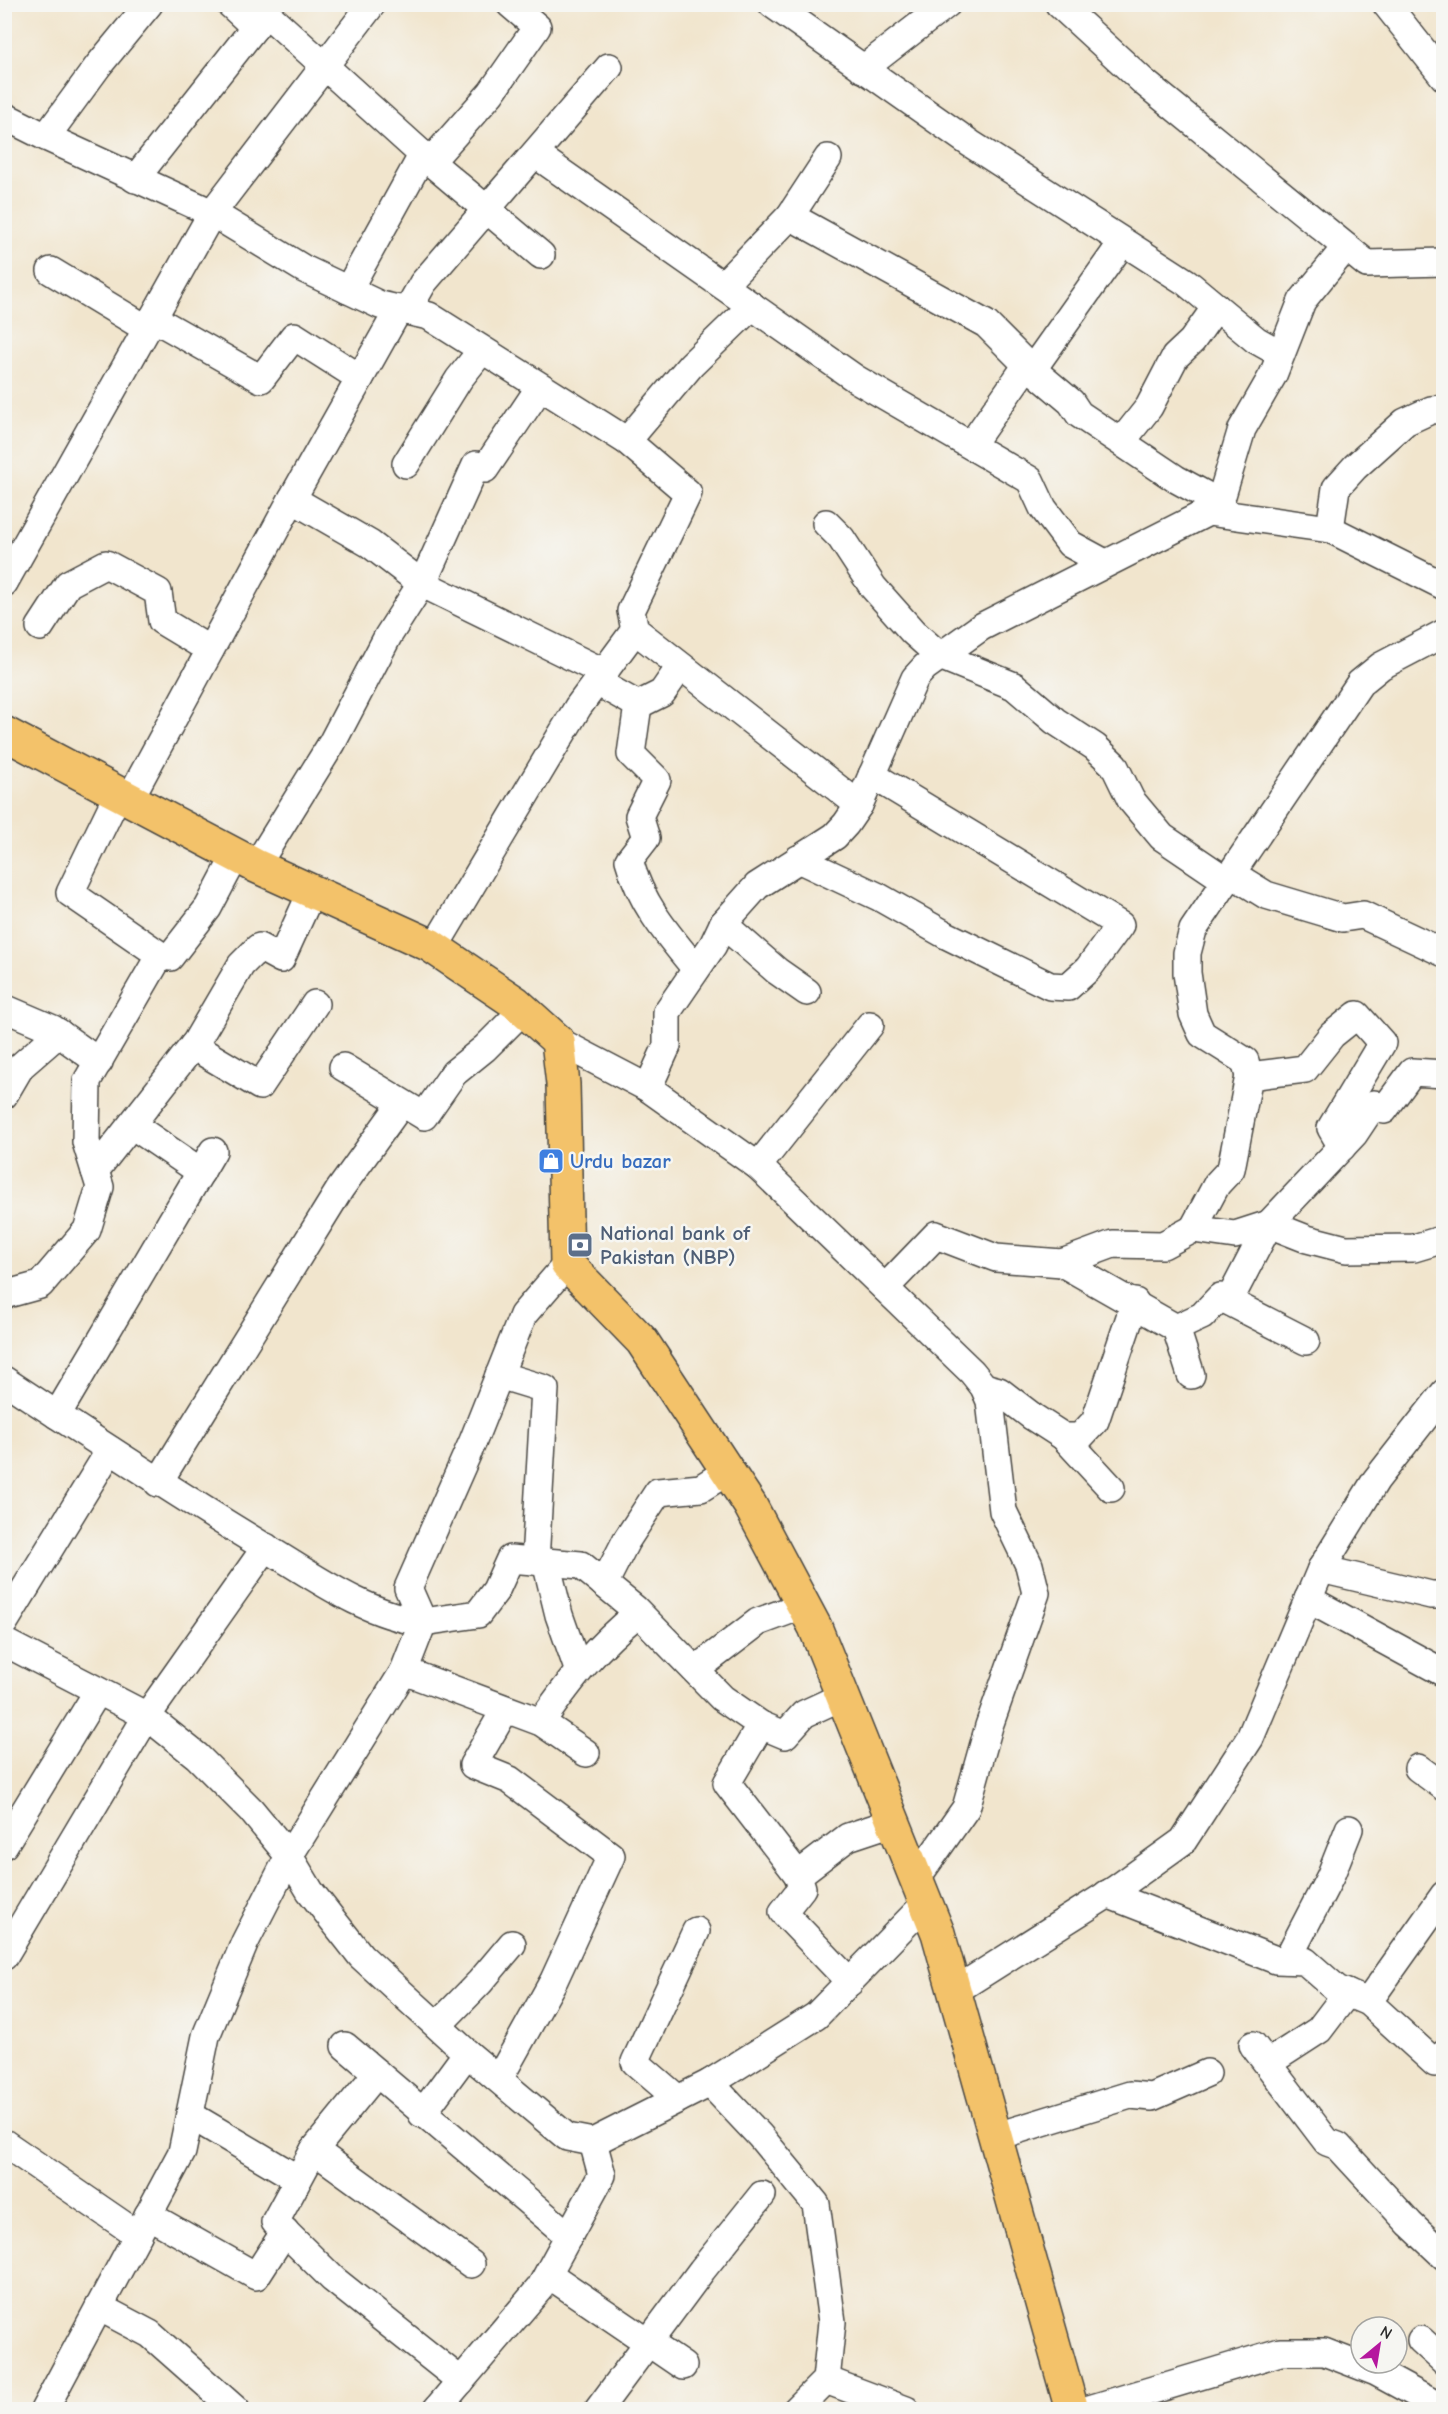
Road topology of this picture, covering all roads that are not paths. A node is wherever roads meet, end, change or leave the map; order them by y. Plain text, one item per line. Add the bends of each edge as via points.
1 (149, 4) edge
2 (230, 4) edge
3 (372, 4) edge
4 (510, 4) edge
5 (772, 4) edge
6 (947, 4) edge
7 (1059, 4) edge
8 (1386, 4) edge
9 (255, 27) junction
10 (325, 65) junction
11 (609, 67) dead end
12 (863, 69) junction
13 (1443, 77) edge
14 (4, 116) edge
15 (46, 137) junction
16 (535, 154) junction
17 (427, 158) junction
18 (828, 158) dead end
19 (135, 178) junction
20 (487, 209) junction
21 (212, 213) junction
22 (790, 216) junction
23 (1122, 243) junction
24 (1346, 247) junction
25 (541, 255) dead end
26 (1443, 261) edge
27 (51, 271) dead end
28 (723, 285) junction
29 (348, 290) junction
30 (752, 306) junction
31 (1216, 307) junction
32 (403, 310) junction
33 (150, 323) junction
34 (482, 350) junction
35 (1281, 354) junction
36 (1030, 368) junction
37 (360, 378) junction
38 (540, 387) junction
39 (1443, 409) edge
40 (627, 441) junction
41 (1122, 441) junction
42 (971, 445) junction
43 (406, 464) dead end
44 (292, 499) junction
45 (1218, 508) junction
46 (826, 523) dead end
47 (1330, 529) junction
48 (1106, 563) junction
49 (5, 582) edge
50 (422, 584) junction
51 (1443, 586) edge
52 (40, 627) dead end
53 (635, 630) junction
54 (1443, 633) edge
55 (210, 650) junction
56 (940, 656) junction
57 (680, 667) junction
58 (601, 677) junction
59 (638, 705) junction
60 (4, 733) edge
61 (872, 776) junction
62 (123, 797) junction
63 (859, 805) junction
64 (798, 859) junction
65 (246, 860) junction
66 (1230, 877) junction
67 (312, 891) junction
68 (723, 924) junction
69 (434, 948) junction
70 (1443, 953) edge
71 (160, 955) junction
72 (696, 969) junction
73 (807, 992) dead end
74 (315, 1004) dead end
75 (4, 1008) edge
76 (524, 1010) junction
77 (870, 1025) dead end
78 (59, 1033) junction
79 (558, 1041) junction
80 (193, 1046) junction
81 (99, 1062) junction
82 (343, 1067) dead end
83 (1443, 1074) edge
84 (1250, 1076) junction
85 (648, 1088) junction
86 (4, 1095) edge
87 (401, 1104) junction
88 (132, 1125) junction
89 (1342, 1147) junction
90 (758, 1166) junction
91 (95, 1171) junction
92 (1269, 1224) junction
93 (1193, 1229) junction
94 (1443, 1239) edge
95 (1062, 1263) junction
96 (567, 1264) junction
97 (885, 1288) junction
98 (4, 1295) edge
99 (1228, 1301) junction
100 (1135, 1302) junction
101 (1176, 1328) junction
102 (1306, 1341) dead end
103 (499, 1374) junction
104 (1191, 1375) dead end
105 (7, 1387) edge
106 (984, 1388) junction
107 (1439, 1406) edge
108 (57, 1415) junction
109 (1064, 1437) junction
110 (110, 1450) junction
111 (728, 1471) junction
112 (158, 1483) junction
113 (1111, 1488) dead end
114 (266, 1547) junction
115 (541, 1561) junction
116 (1321, 1569) junction
117 (604, 1584) junction
118 (1443, 1595) edge
119 (1308, 1599) junction
120 (804, 1605) junction
121 (638, 1613) junction
122 (423, 1622) junction
123 (4, 1623) edge
124 (4, 1642) edge
125 (579, 1669) junction
126 (695, 1670) junction
127 (404, 1671) junction
128 (1443, 1673) edge
129 (98, 1691) junction
130 (843, 1696) junction
131 (505, 1710) junction
132 (147, 1716) junction
133 (541, 1722) junction
134 (761, 1725) junction
135 (586, 1753) dead end
136 (1418, 1768) dead end
137 (1443, 1787) edge
138 (893, 1822) junction
139 (1349, 1829) dead end
140 (4, 1845) edge
141 (289, 1856) junction
142 (798, 1875) junction
143 (921, 1891) junction
144 (1107, 1894) junction
145 (1443, 1895) edge
146 (696, 1931) dead end
147 (512, 1944) dead end
148 (4, 1956) edge
149 (1287, 1960) junction
150 (850, 1982) junction
151 (953, 1992) junction
152 (1358, 1998) junction
153 (438, 2025) junction
154 (345, 2046) dead end
155 (467, 2054) junction
156 (1443, 2054) edge
157 (377, 2073) junction
158 (1207, 2073) dead end
159 (499, 2079) junction
160 (710, 2083) junction
161 (678, 2099) junction
162 (422, 2114) junction
163 (190, 2115) junction
164 (994, 2137) junction
165 (593, 2142) junction
166 (4, 2143) edge
167 (314, 2150) junction
168 (298, 2179) junction
169 (762, 2195) dead end
170 (143, 2225) junction
171 (285, 2231) junction
172 (569, 2235) junction
173 (1443, 2256) edge
174 (471, 2264) dead end
175 (548, 2274) junction
176 (99, 2307) junction
177 (1421, 2340) dead end
178 (648, 2343) junction
179 (1443, 2361) edge
180 (683, 2366) dead end
181 (826, 2380) junction
182 (461, 2381) junction
183 (44, 2409) edge
184 (236, 2409) edge
185 (436, 2409) edge
186 (598, 2409) edge
187 (796, 2409) edge
188 (906, 2409) edge
189 (1072, 2409) edge
190 (1086, 2409) edge
191 (1443, 2409) edge

1 - 15 street
2 - 9 street
3 - 10 street
4 - 17 street via 537,27 491,93
5 - 12 street
6 - 12 street
7 - 24 street via 1144,83
8 - 13 street
9 - 10 street via 266,14
9 - 19 street
10 - 17 street
10 - 21 street
11 - 16 street
12 - 23 street
14 - 15 street
15 - 19 street
16 - 20 street
16 - 28 street
17 - 20 street
17 - 29 street
18 - 22 street
19 - 21 street
20 - 25 street
20 - 32 street
21 - 29 street via 304,269
21 - 33 street
22 - 28 street
22 - 36 street via 986,324
23 - 31 street via 1186,282
23 - 36 street
24 - 26 street via 1367,264
24 - 35 street via 1302,301
27 - 33 street
28 - 30 street
29 - 32 street via 380,305
30 - 40 street via 691,365
30 - 42 street via 856,379
31 - 35 street via 1256,340
31 - 41 street via 1175,357 1149,407
32 - 34 street via 429,316
32 - 37 street
33 - 37 street via 261,379 294,336
33 - 49 street
34 - 38 street
34 - 43 street via 459,379
35 - 45 street via 1242,429
36 - 41 street via 1071,402 1078,414
36 - 42 street
37 - 44 street
38 - 40 street
38 - 50 street via 484,468 476,465
39 - 47 street via 1405,422 1355,467 1336,488
40 - 53 street via 688,493 631,611
41 - 45 street
42 - 48 street via 1030,480 1043,508 1070,544
44 - 50 street via 370,544
44 - 55 street
45 - 47 street
45 - 48 street
46 - 56 street via 841,538 873,587
47 - 51 street
48 - 56 street via 981,627
50 - 58 street
50 - 65 street via 388,636 332,743
52 - 55 street via 68,584 106,564 158,592 162,621
53 - 57 street
53 - 58 street
54 - 66 street via 1381,666 1360,683
55 - 62 street
56 - 61 street via 915,678
56 - 66 street via 1014,686 1055,721 1095,747 1114,765 1131,800 1162,837
57 - 59 street via 662,693
57 - 63 street
58 - 59 street
58 - 69 street via 578,707
59 - 72 street via 631,754 657,780 639,816 646,838 629,860 636,885 657,923
60 - 62 main road
61 - 63 street
61 - 64 street via 1120,925 1088,969 1068,987 1050,986
62 - 65 main road
62 - 71 street via 70,893
63 - 64 street via 835,836
64 - 68 street via 757,886
65 - 67 main road
65 - 71 street via 170,957
66 - 70 street via 1266,894 1343,918 1363,915
66 - 84 street via 1193,930 1187,973 1193,1014 1202,1034 1245,1061
67 - 69 main road
67 - 80 street via 281,959 259,947 247,959
68 - 72 street
68 - 73 street
69 - 76 main road
71 - 81 street
72 - 85 street via 667,1011 667,1046
74 - 80 street via 260,1086
75 - 78 street
76 - 79 main road
76 - 87 street via 454,1074 424,1116
77 - 90 street
78 - 81 street
78 - 86 street via 21,1066
79 - 85 street
79 - 96 main road via 563,1084
80 - 88 street
81 - 91 street via 87,1081 86,1142
82 - 87 street
83 - 89 street via 1412,1072 1384,1110 1374,1104
84 - 89 street via 1305,1069 1332,1035 1358,1015 1382,1043 1331,1128
84 - 93 street via 1231,1169
85 - 90 street
87 - 112 street via 340,1189
88 - 91 street
88 - 108 street via 207,1161
89 - 92 street
90 - 97 street
91 - 98 street via 100,1187 87,1230 40,1285
92 - 93 street via 1235,1235
92 - 94 street via 1346,1249 1414,1248
92 - 99 street
93 - 95 street via 1163,1245 1113,1244
95 - 97 street via 996,1258 936,1235
95 - 100 street
96 - 103 street via 523,1315
96 - 111 main road via 642,1341
97 - 106 street
99 - 101 street via 1220,1297 1202,1316
99 - 102 street
100 - 101 street
100 - 109 street via 1095,1420 1080,1437
101 - 104 street
103 - 115 street via 545,1389
103 - 122 street via 408,1588
105 - 108 street
106 - 109 street via 999,1391
106 - 143 street via 990,1401 1003,1511 1029,1565 1036,1593 989,1726 966,1808
107 - 116 street via 1376,1480
108 - 110 street
109 - 113 street
110 - 112 street
110 - 123 street
111 - 117 street via 701,1488 658,1492
111 - 120 main road
112 - 114 street
114 - 122 street via 329,1586 387,1615
114 - 132 street
115 - 117 street via 581,1565
115 - 122 street via 510,1558 496,1590 478,1614
115 - 125 street
116 - 118 street
116 - 119 street
117 - 121 street
119 - 128 street
119 - 144 street via 1250,1738 1183,1841
120 - 126 street via 758,1622
120 - 130 main road
121 - 125 street via 609,1636
121 - 126 street
122 - 127 street
124 - 129 street
125 - 133 street
126 - 134 street via 722,1698
127 - 131 street
127 - 141 street
129 - 132 street
129 - 140 street
130 - 134 street via 804,1713 785,1735
130 - 138 main road
131 - 133 street
131 - 159 street via 473,1764 510,1780 611,1856 554,1980
132 - 141 street via 197,1756 251,1810
132 - 148 street
133 - 135 street
134 - 142 street via 727,1783
136 - 137 street
138 - 142 street via 848,1837
138 - 143 main road
139 - 149 street via 1330,1877
141 - 153 street via 361,1956
141 - 163 street via 245,1942 206,2036
142 - 150 street via 802,1888 783,1912
143 - 150 street
143 - 151 main road via 938,1933
144 - 149 street via 1276,1960
144 - 151 street
145 - 152 street
146 - 161 street via 635,2062
147 - 153 street
149 - 152 street via 1305,1961 1337,1989
150 - 160 street via 816,2016
151 - 164 main road
152 - 156 street via 1435,2063
152 - 173 street via 1319,2030 1261,2054 1327,2142 1338,2146
153 - 155 street
154 - 157 street
155 - 159 street
155 - 162 street
157 - 162 street
157 - 167 street
158 - 164 street via 1152,2097 1130,2095
159 - 165 street via 567,2137
160 - 161 street
160 - 181 street via 816,2204 832,2322
161 - 165 street
162 - 172 street
163 - 168 street
163 - 170 street via 182,2152
164 - 189 main road
165 - 172 street via 602,2175
166 - 170 street
167 - 168 street
167 - 174 street
168 - 171 street via 275,2222
169 - 178 street
170 - 171 street via 256,2276
170 - 176 street
171 - 182 street via 333,2279
172 - 175 street
175 - 178 street
175 - 182 street
176 - 183 street
176 - 184 street via 150,2334
177 - 179 street
178 - 180 street
178 - 186 street
181 - 187 street
181 - 188 street
182 - 185 street
190 - 191 street via 1280,2352 1324,2352 1376,2372

